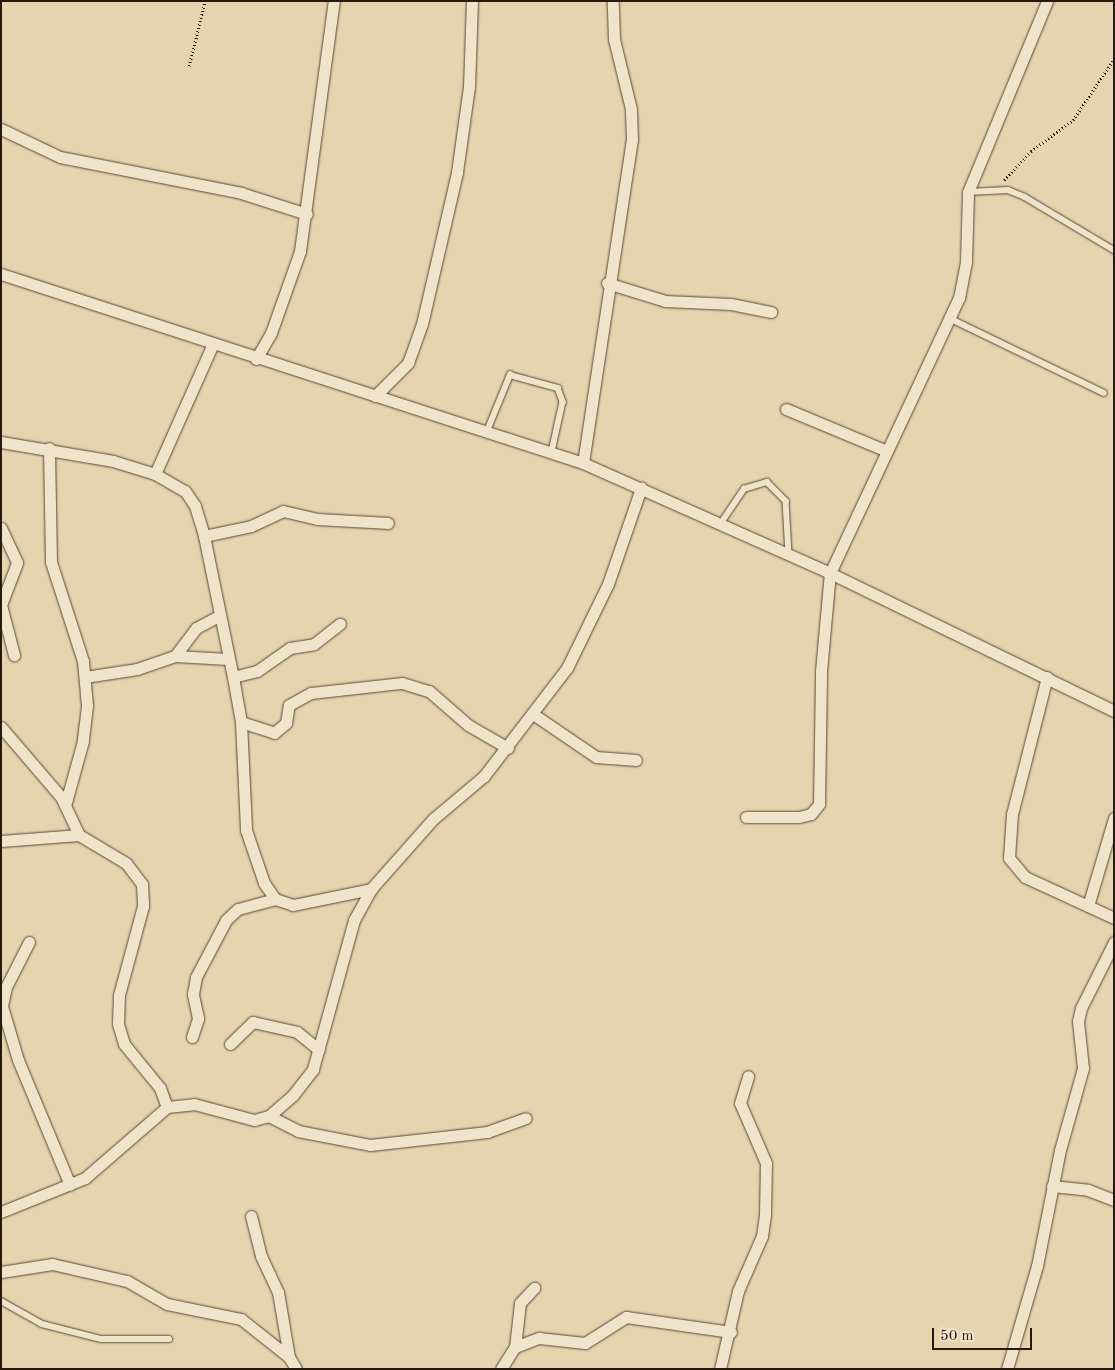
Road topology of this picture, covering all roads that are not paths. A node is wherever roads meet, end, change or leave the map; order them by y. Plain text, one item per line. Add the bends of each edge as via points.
1 (334, 1) edge
2 (472, 1) edge
3 (613, 1) edge
4 (1047, 1) edge
5 (1, 129) edge
6 (968, 192) junction
7 (307, 214) junction
8 (1114, 250) edge
9 (1, 274) edge
10 (607, 283) junction
11 (770, 312) dead end
12 (949, 318) junction
13 (213, 344) junction
14 (256, 359) junction
15 (1104, 393) dead end
16 (375, 396) junction
17 (786, 409) dead end
18 (487, 431) junction
19 (1, 442) edge
20 (49, 448) junction
21 (887, 451) junction
22 (552, 452) junction
23 (583, 463) junction
24 (155, 474) junction
25 (641, 488) junction
26 (388, 523) dead end
27 (721, 523) junction
28 (1, 528) edge
29 (204, 536) junction
30 (789, 555) junction
31 (830, 573) junction
32 (1, 605) edge
33 (219, 616) junction
34 (340, 624) dead end
35 (14, 655) dead end
36 (175, 656) junction
37 (228, 659) junction
38 (233, 677) junction
39 (1047, 677) junction
40 (85, 678) junction
41 (1114, 711) edge
42 (533, 714) junction
43 (241, 722) junction
44 (1, 727) edge
45 (508, 748) junction
46 (636, 760) dead end
47 (65, 806) junction
48 (746, 817) dead end
49 (1114, 818) edge
50 (79, 835) junction
51 (1, 841) edge
52 (371, 889) junction
53 (275, 899) junction
54 (1088, 906) junction
55 (1114, 918) edge
56 (29, 942) dead end
57 (1114, 942) edge
58 (192, 1037) dead end
59 (230, 1044) dead end
60 (319, 1050) junction
61 (748, 1076) dead end
62 (167, 1107) junction
63 (269, 1116) junction
64 (526, 1118) dead end
65 (70, 1185) junction
66 (1052, 1186) junction
67 (1114, 1200) edge
68 (1, 1212) edge
69 (251, 1216) dead end
70 (1, 1272) edge
71 (534, 1288) dead end
72 (1, 1301) edge
73 (731, 1332) junction
74 (169, 1340) dead end
75 (515, 1347) junction
76 (290, 1357) junction
77 (296, 1369) edge
78 (501, 1369) edge
79 (720, 1369) edge
80 (1007, 1369) edge

1 - 7 street
2 - 16 street via 469,87 457,172 422,324 408,363
3 - 10 street via 614,39 631,109 632,140
4 - 6 street
5 - 7 street via 60,157 241,194
6 - 8 lane via 994,191 1025,196
6 - 12 street via 964,282
7 - 14 street via 292,276
9 - 13 street
10 - 11 street via 665,301 731,304
10 - 23 street via 595,405
12 - 15 lane
12 - 21 street
13 - 14 street
13 - 24 street
14 - 16 street
16 - 18 street
17 - 21 street
18 - 22 street
18 - 22 lane via 510,375 558,388 563,402
19 - 20 street
20 - 24 street
20 - 40 street via 51,562
21 - 31 street
22 - 23 street
23 - 25 street
24 - 29 street via 185,491 195,506
25 - 27 street
25 - 42 street via 587,634
26 - 29 street via 318,520 284,511 251,526
27 - 30 street
27 - 30 lane via 744,489 767,482 786,501
28 - 32 street via 17,563
29 - 33 street
30 - 31 street
31 - 39 street
31 - 48 street via 821,670 819,804 811,814 799,817
32 - 35 street
33 - 36 street via 196,628
33 - 37 street
34 - 38 street via 314,644 290,648 257,671
36 - 37 street
36 - 40 street via 137,669
37 - 38 street
38 - 43 street
39 - 41 street
39 - 54 street via 1012,814 1009,858 1025,877
40 - 47 street via 84,741
42 - 45 street
42 - 46 street via 596,757
43 - 45 street via 274,733 286,723 289,705 311,693 402,683 429,691 468,725
43 - 53 street via 246,830 264,883
44 - 47 street
45 - 52 street via 484,776 433,819
47 - 50 street
49 - 54 street
50 - 51 street
50 - 62 street via 126,863 142,884 142,906 119,995 118,1024 124,1044 160,1088
52 - 53 street via 293,905
52 - 60 street via 354,920
53 - 58 street via 238,909 226,920 196,978 193,994 198,1018
54 - 55 street
56 - 65 street via 6,987 2,1006 18,1060
57 - 66 street via 1081,1008 1078,1021 1083,1068
59 - 60 street via 252,1022 297,1032
60 - 63 street via 313,1069 293,1096
61 - 73 street via 740,1103 762,1149 768,1182 762,1236 738,1291
62 - 63 street via 194,1104 254,1120
62 - 65 street via 98,1170
63 - 64 street via 298,1131 370,1145 487,1132
65 - 68 street
66 - 67 street via 1088,1190
66 - 80 street via 1037,1266
69 - 76 street via 261,1256 278,1292
70 - 76 street via 52,1264 127,1281 166,1304 241,1319
71 - 75 street via 518,1309
72 - 74 lane via 42,1324 101,1339
73 - 75 street via 626,1316 585,1343 539,1338
73 - 79 street
75 - 78 street
76 - 77 street

